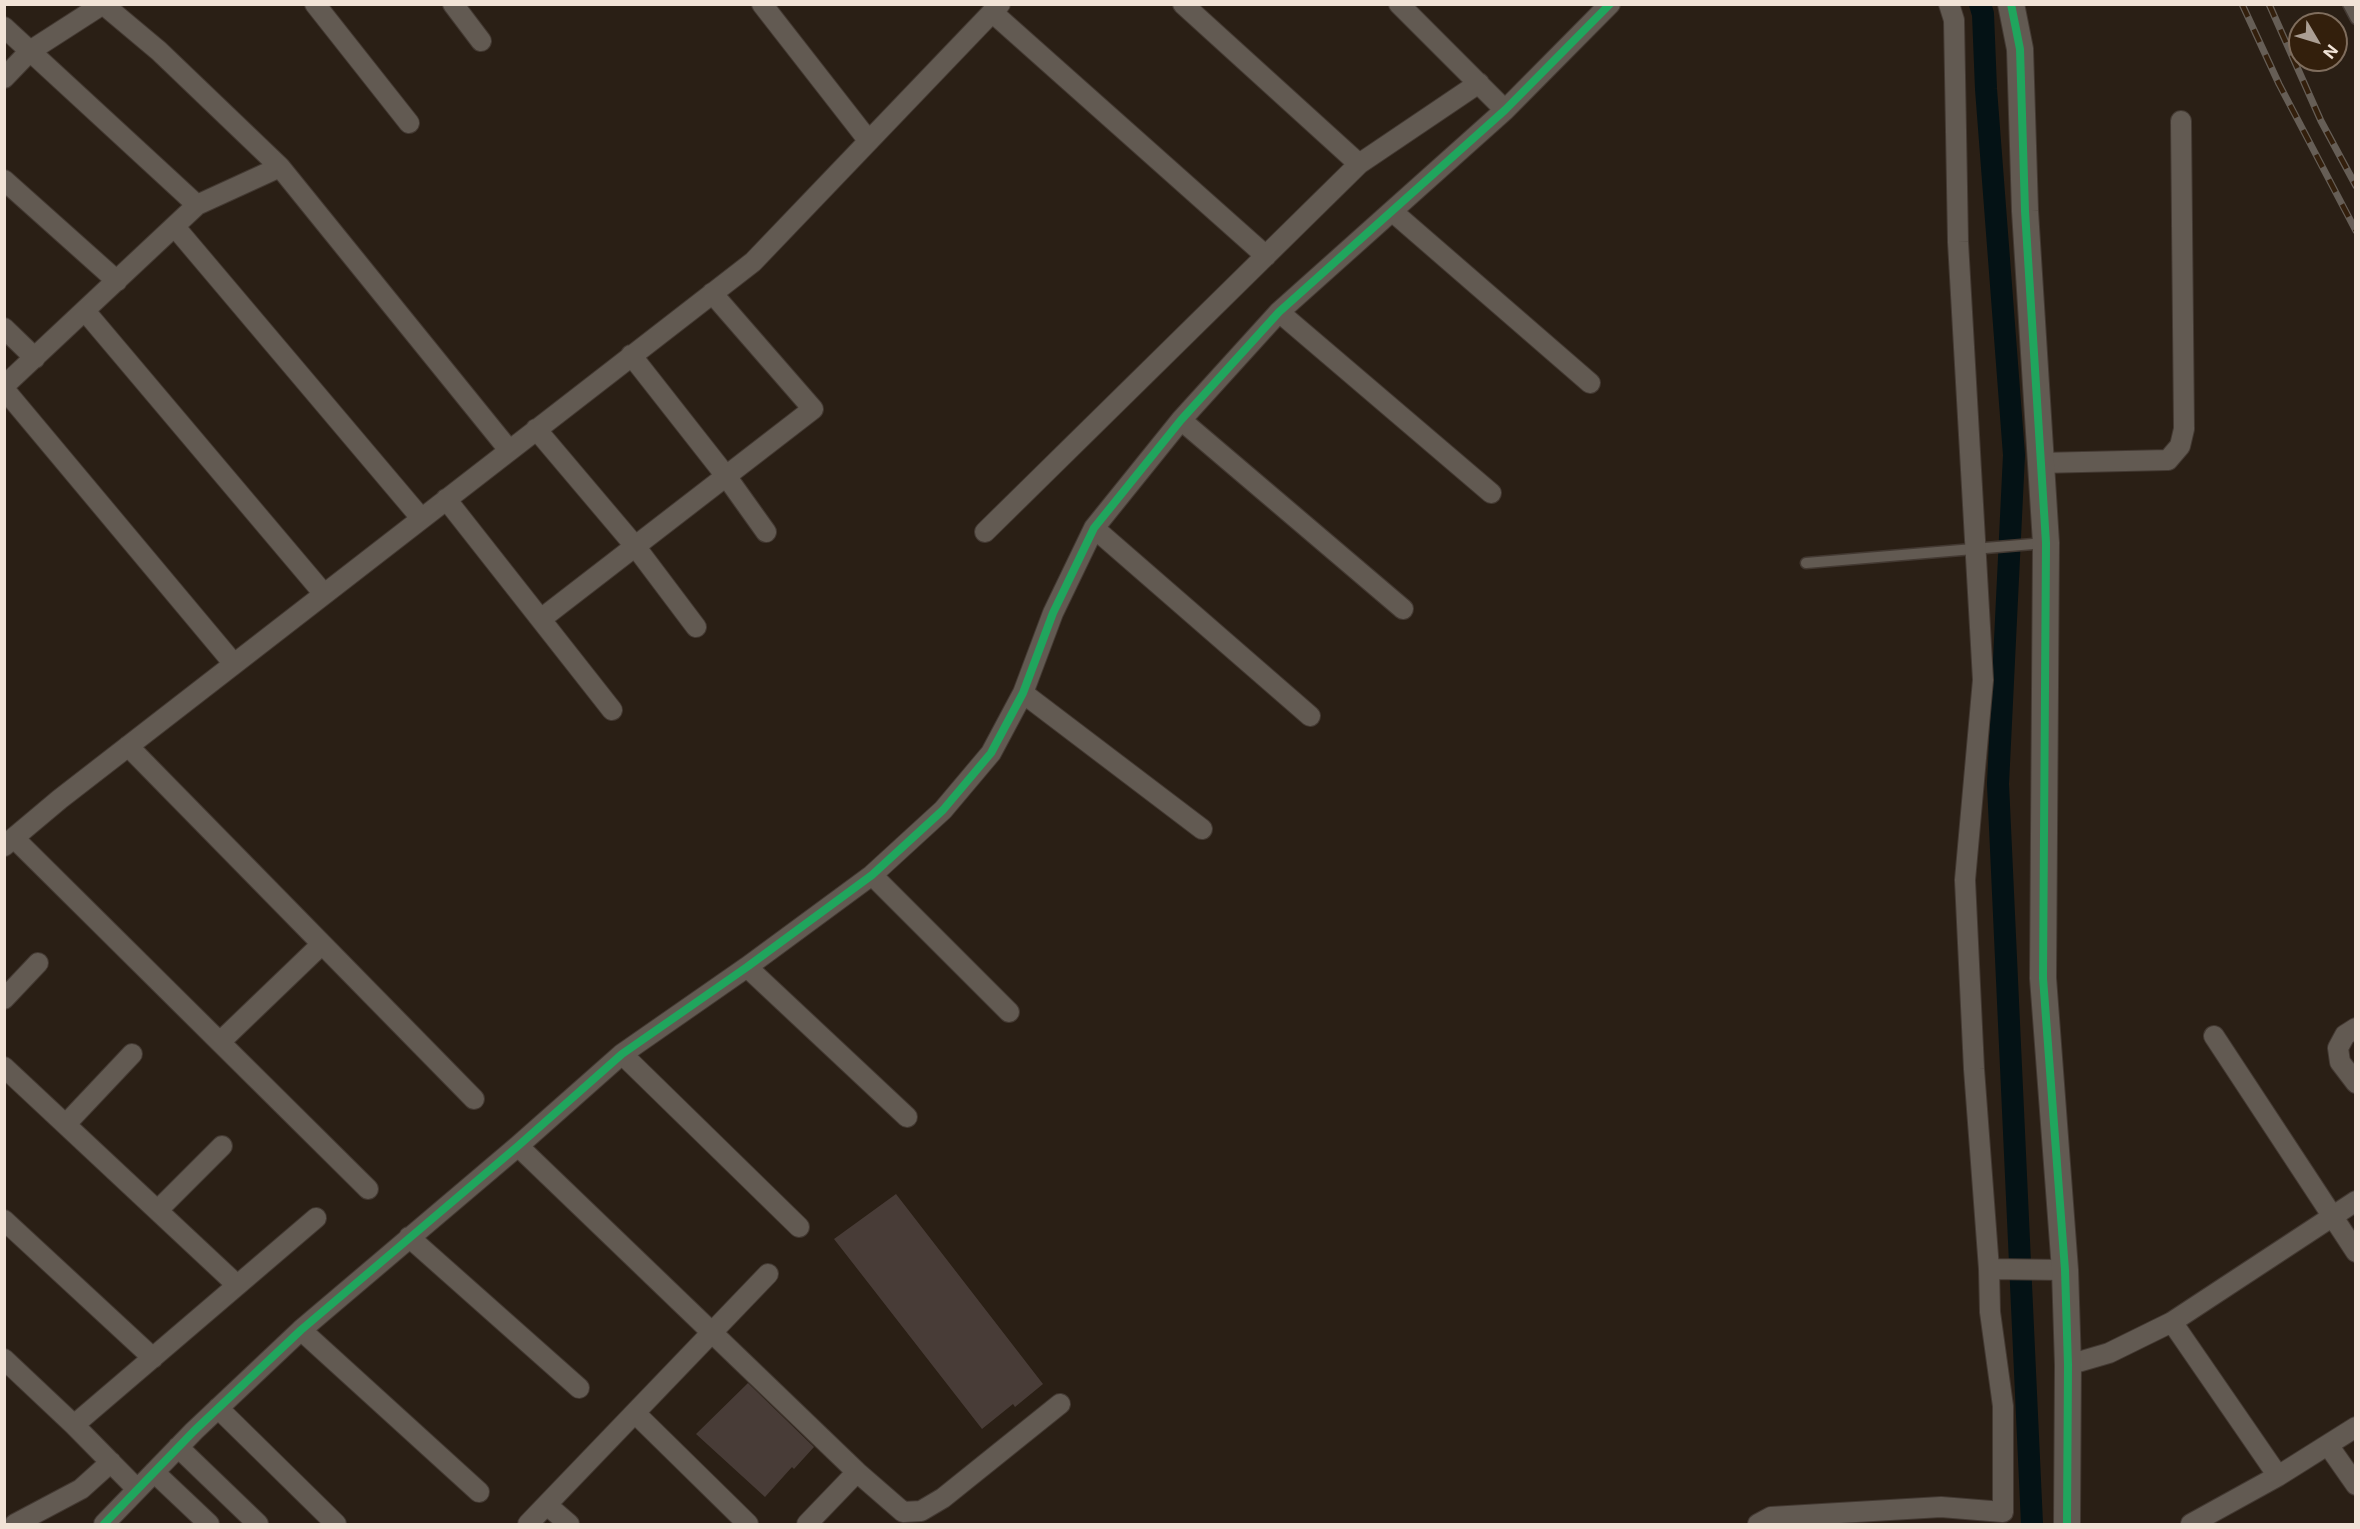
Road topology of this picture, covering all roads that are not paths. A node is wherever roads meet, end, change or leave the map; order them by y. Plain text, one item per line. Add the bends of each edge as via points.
1 (315, 4) edge
2 (453, 4) edge
3 (762, 4) edge
4 (1183, 4) edge
5 (1399, 4) edge
6 (1610, 4) edge
7 (1949, 4) edge
8 (2011, 4) edge
9 (2348, 4) edge
10 (996, 8) edge
11 (2355, 19) edge
12 (4, 27) edge
13 (481, 41) dead end
14 (30, 51) junction
15 (4, 78) edge
16 (1492, 96) junction
17 (2181, 122) dead end
18 (409, 123) dead end
19 (868, 140) junction
20 (1359, 164) junction
21 (280, 167) junction
22 (4, 180) edge
23 (197, 206) junction
24 (1393, 212) junction
25 (175, 227) junction
26 (1266, 256) junction
27 (117, 281) junction
28 (712, 293) junction
29 (85, 311) junction
30 (1279, 312) junction
31 (4, 328) edge
32 (631, 355) junction
33 (34, 358) junction
34 (1590, 383) dead end
35 (4, 387) edge
36 (1181, 420) junction
37 (536, 429) junction
38 (509, 450) junction
39 (2040, 463) junction
40 (726, 476) junction
41 (1491, 493) dead end
42 (446, 499) junction
43 (421, 518) junction
44 (1094, 528) junction
45 (766, 532) dead end
46 (985, 532) dead end
47 (2039, 544) junction
48 (635, 546) junction
49 (1976, 548) junction
50 (1806, 563) dead end
51 (324, 594) junction
52 (1402, 609) dead end
53 (541, 619) junction
54 (696, 627) dead end
55 (234, 664) junction
56 (1023, 693) junction
57 (612, 710) dead end
58 (1310, 716) dead end
59 (128, 746) junction
60 (1203, 829) dead end
61 (9, 842) edge
62 (872, 875) junction
63 (322, 944) junction
64 (38, 963) dead end
65 (747, 967) junction
66 (4, 999) edge
67 (1009, 1012) dead end
68 (2355, 1028) edge
69 (2214, 1036) dead end
70 (220, 1042) junction
71 (132, 1054) dead end
72 (622, 1054) junction
73 (4, 1067) edge
74 (2355, 1083) edge
75 (474, 1100) dead end
76 (907, 1117) dead end
77 (66, 1124) junction
78 (222, 1146) dead end
79 (518, 1146) junction
80 (368, 1189) dead end
81 (2355, 1201) edge
82 (158, 1210) junction
83 (2331, 1216) junction
84 (316, 1218) dead end
85 (4, 1220) edge
86 (799, 1227) dead end
87 (409, 1237) junction
88 (2355, 1252) edge
89 (1989, 1269) junction
90 (2058, 1269) junction
91 (768, 1274) dead end
92 (237, 1285) junction
93 (2172, 1322) junction
94 (301, 1330) junction
95 (712, 1332) junction
96 (153, 1358) junction
97 (4, 1359) edge
98 (2078, 1362) junction
99 (579, 1388) dead end
100 (1060, 1404) dead end
101 (218, 1408) junction
102 (635, 1413) junction
103 (74, 1425) junction
104 (2355, 1427) edge
105 (2328, 1445) junction
106 (178, 1447) junction
107 (111, 1462) junction
108 (154, 1472) junction
109 (857, 1472) junction
110 (2278, 1476) junction
111 (2355, 1485) edge
112 (137, 1489) junction
113 (478, 1492) dead end
114 (547, 1505) junction
115 (1850, 1518) edge
116 (2003, 1518) edge
117 (14, 1521) edge
118 (104, 1524) edge
119 (208, 1524) edge
120 (258, 1524) edge
121 (336, 1524) edge
122 (528, 1524) edge
123 (569, 1524) edge
124 (748, 1524) edge
125 (807, 1524) edge
126 (1758, 1524) edge
127 (2067, 1524) edge
128 (2191, 1524) edge

1 - 18 street
2 - 13 street
3 - 19 street
4 - 20 street
5 - 16 street
6 - 16 street
7 - 49 street via 1954,20 1958,242
8 - 39 street via 2020,49
9 - 11 lane
10 - 19 street
10 - 26 street
12 - 14 street
14 - 15 street
14 - 21 street via 103,4 159,51
14 - 23 street
16 - 20 street
16 - 24 street
17 - 39 street via 2184,429 2180,446 2168,460
19 - 28 street via 753,261
20 - 26 street
21 - 23 street
21 - 38 street
22 - 27 street
23 - 25 street
24 - 30 street
24 - 34 street
25 - 27 street
25 - 43 street
26 - 46 street
27 - 29 street
28 - 32 street
28 - 40 street via 813,409
29 - 33 street
29 - 51 street
30 - 36 street
30 - 41 street
31 - 33 street
32 - 37 street
32 - 40 street
33 - 35 street
35 - 55 street
36 - 44 street
36 - 52 street
37 - 38 street
37 - 48 street
38 - 42 street
39 - 47 street
40 - 45 street
40 - 48 street
42 - 43 street
42 - 53 street
43 - 51 street
44 - 56 street via 1053,614
44 - 58 street
47 - 49 lane
47 - 90 street via 2043,978
48 - 53 street
48 - 54 street
49 - 50 lane
49 - 89 street via 1983,680 1965,880
51 - 55 street
53 - 57 street
55 - 59 street
56 - 60 street
56 - 62 street via 985,761 944,810
59 - 61 street
59 - 63 street
61 - 70 street
62 - 65 street
62 - 67 street
63 - 70 street
63 - 75 street
64 - 66 street
65 - 72 street
65 - 76 street
68 - 74 street via 2345,1035 2338,1048 2340,1062
69 - 83 street
70 - 80 street
71 - 77 street
72 - 79 street
72 - 86 street
73 - 77 street
77 - 82 street
78 - 82 street
79 - 87 street
79 - 95 street
81 - 83 street
82 - 92 street
83 - 88 street
83 - 93 street
84 - 92 street
85 - 96 street
87 - 94 street
87 - 99 street
89 - 90 street
89 - 116 street via 1990,1312 2003,1406
90 - 98 street
91 - 95 street
92 - 96 street
93 - 98 street via 2109,1353
93 - 110 street
94 - 101 street
94 - 113 street
95 - 102 street
95 - 109 street
96 - 103 street
97 - 103 street
98 - 127 street
100 - 109 street via 943,1498 921,1511 903,1512
101 - 106 street
101 - 121 street
102 - 114 street
102 - 124 street
103 - 107 street
104 - 105 street
105 - 110 street
105 - 111 street
106 - 108 street
106 - 120 street
107 - 112 street
107 - 117 street via 81,1489
108 - 112 street
108 - 119 street
109 - 125 street
110 - 128 street
112 - 118 street
114 - 122 street
114 - 123 street
115 - 116 street via 1941,1507
115 - 126 street via 1771,1517

